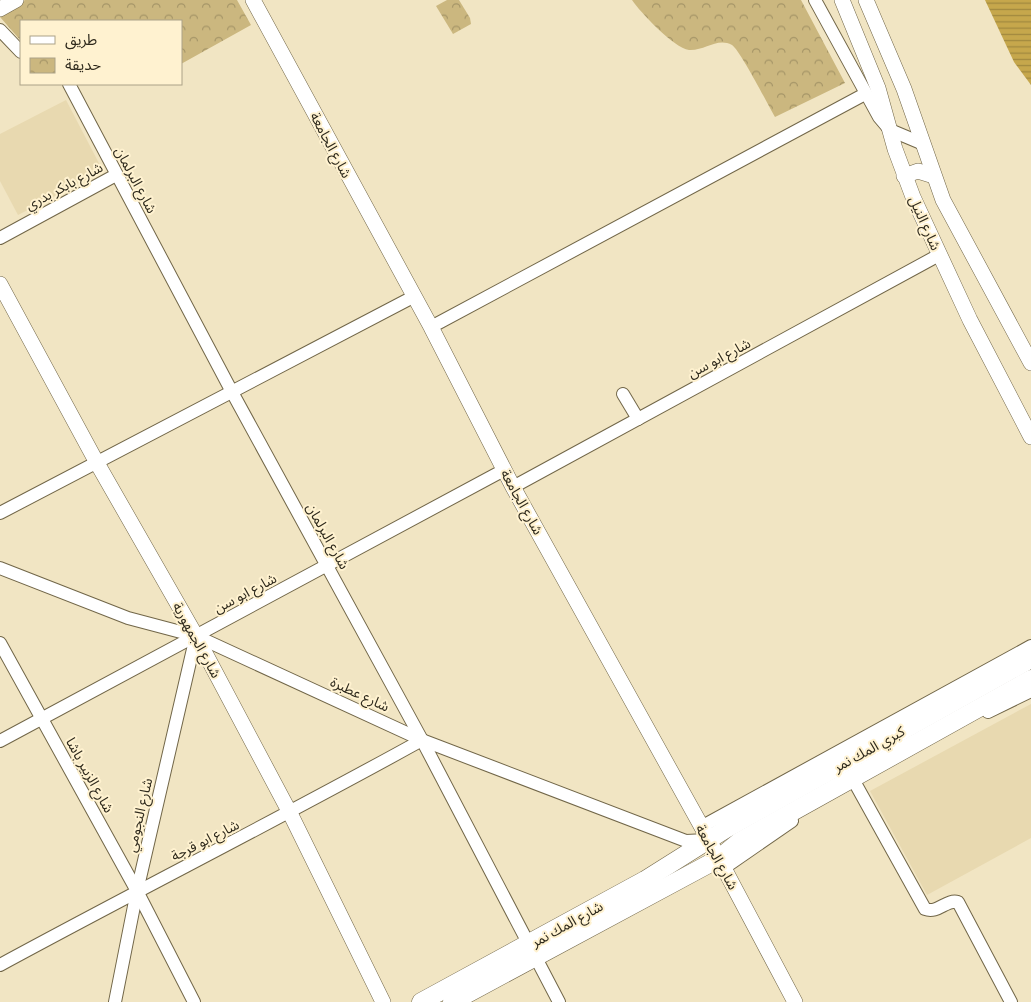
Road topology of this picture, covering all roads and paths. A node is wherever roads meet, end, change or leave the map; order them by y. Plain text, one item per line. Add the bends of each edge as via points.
1 (16, 0) edge
2 (253, 0) edge
3 (815, 0) edge
4 (842, 0) edge
5 (866, 0) edge
6 (0, 9) edge
7 (0, 30) edge
8 (20, 51) edge
9 (71, 85) edge
10 (904, 89) junction
11 (872, 91) junction
12 (890, 130) junction
13 (921, 143) junction
14 (116, 175) junction
15 (904, 176) junction
16 (934, 176) junction
17 (0, 238) edge
18 (939, 255) junction
19 (0, 284) edge
20 (413, 296) junction
21 (431, 327) junction
22 (1031, 363) edge
23 (232, 392) junction
24 (623, 394) dead end
25 (638, 419) junction
26 (1031, 437) edge
27 (97, 463) junction
28 (504, 470) junction
29 (513, 487) junction
30 (0, 513) edge
31 (328, 567) junction
32 (0, 568) edge
33 (196, 636) junction
34 (0, 643) edge
35 (1031, 646) edge
36 (1031, 659) edge
37 (1031, 679) edge
38 (1031, 691) edge
39 (42, 718) junction
40 (422, 740) junction
41 (0, 741) edge
42 (855, 783) junction
43 (290, 813) junction
44 (705, 833) junction
45 (721, 863) junction
46 (136, 891) junction
47 (532, 951) junction
48 (0, 965) edge
49 (115, 1002) edge
50 (194, 1002) edge
51 (383, 1002) edge
52 (421, 1002) edge
53 (452, 1002) edge
54 (559, 1002) edge
55 (795, 1002) edge
56 (1011, 1002) edge

1 - 6 main road
2 - 20 main road, شارع الجامعة
3 - 11 street
4 - 11 main road, شارع النيل
5 - 10 main road, شارع النيل
7 - 8 street
9 - 14 street, شارع البرلمان
10 - 11 main road
10 - 13 main road, شارع النيل
11 - 12 main road, شارع النيل
11 - 21 street
12 - 13 street
12 - 15 main road, شارع النيل
13 - 16 main road, شارع النيل
14 - 17 street, شارع بابكر بدري
14 - 23 street, شارع البرلمان
15 - 16 main road via 918,171
15 - 18 main road, شارع النيل
16 - 22 main road, شارع النيل via 956,228
18 - 25 street, شارع ابو سن
18 - 26 main road, شارع النيل
19 - 27 main road, شارع الجمهورية
20 - 21 main road, شارع الجامعة
20 - 23 street
21 - 28 main road, شارع الجامعة
23 - 27 street
23 - 31 street, شارع البرلمان
24 - 25 street
25 - 29 street, شارع ابو سن
27 - 30 street
27 - 33 main road, شارع الجمهورية
28 - 29 main road, شارع الجامعة
28 - 31 street, شارع ابو سن
29 - 44 main road, شارع الجامعة
31 - 33 street, شارع ابو سن
31 - 40 street, شارع البرلمان
32 - 33 street, شارع عطبرة via 128,618
33 - 39 street, شارع ابو سن
33 - 40 street, شارع عطبرة
33 - 43 main road, شارع الجمهورية
33 - 46 street, شارع النجومي
34 - 39 street, شارع الزبير باشا
35 - 44 street
36 - 44 highway, كبري المك نمر
37 - 45 highway, كبري المك نمر via 748,837
38 - 42 street
39 - 41 street, شارع ابو سن
39 - 46 street, شارع الزبير باشا
40 - 43 street, شارع ابو قرجة
40 - 44 street, شارع عطبرة via 686,842
40 - 47 street, شارع البرلمان
42 - 45 street
42 - 56 street via 925,909 934,911 952,901 958,902
43 - 46 street, شارع ابو قرجة
43 - 51 main road, شارع الجمهورية
44 - 45 main road, شارع الجامعة
44 - 47 highway, شارع المك نمر via 662,871
45 - 47 highway, شارع المك نمر
45 - 55 main road, شارع الجامعة
46 - 48 street, شارع ابو قرجة
46 - 49 street, شارع النجومي
46 - 50 street, شارع الزبير باشا
47 - 52 highway, شارع المك نمر
47 - 53 highway, شارع المك نمر
47 - 54 street, شارع البرلمان

